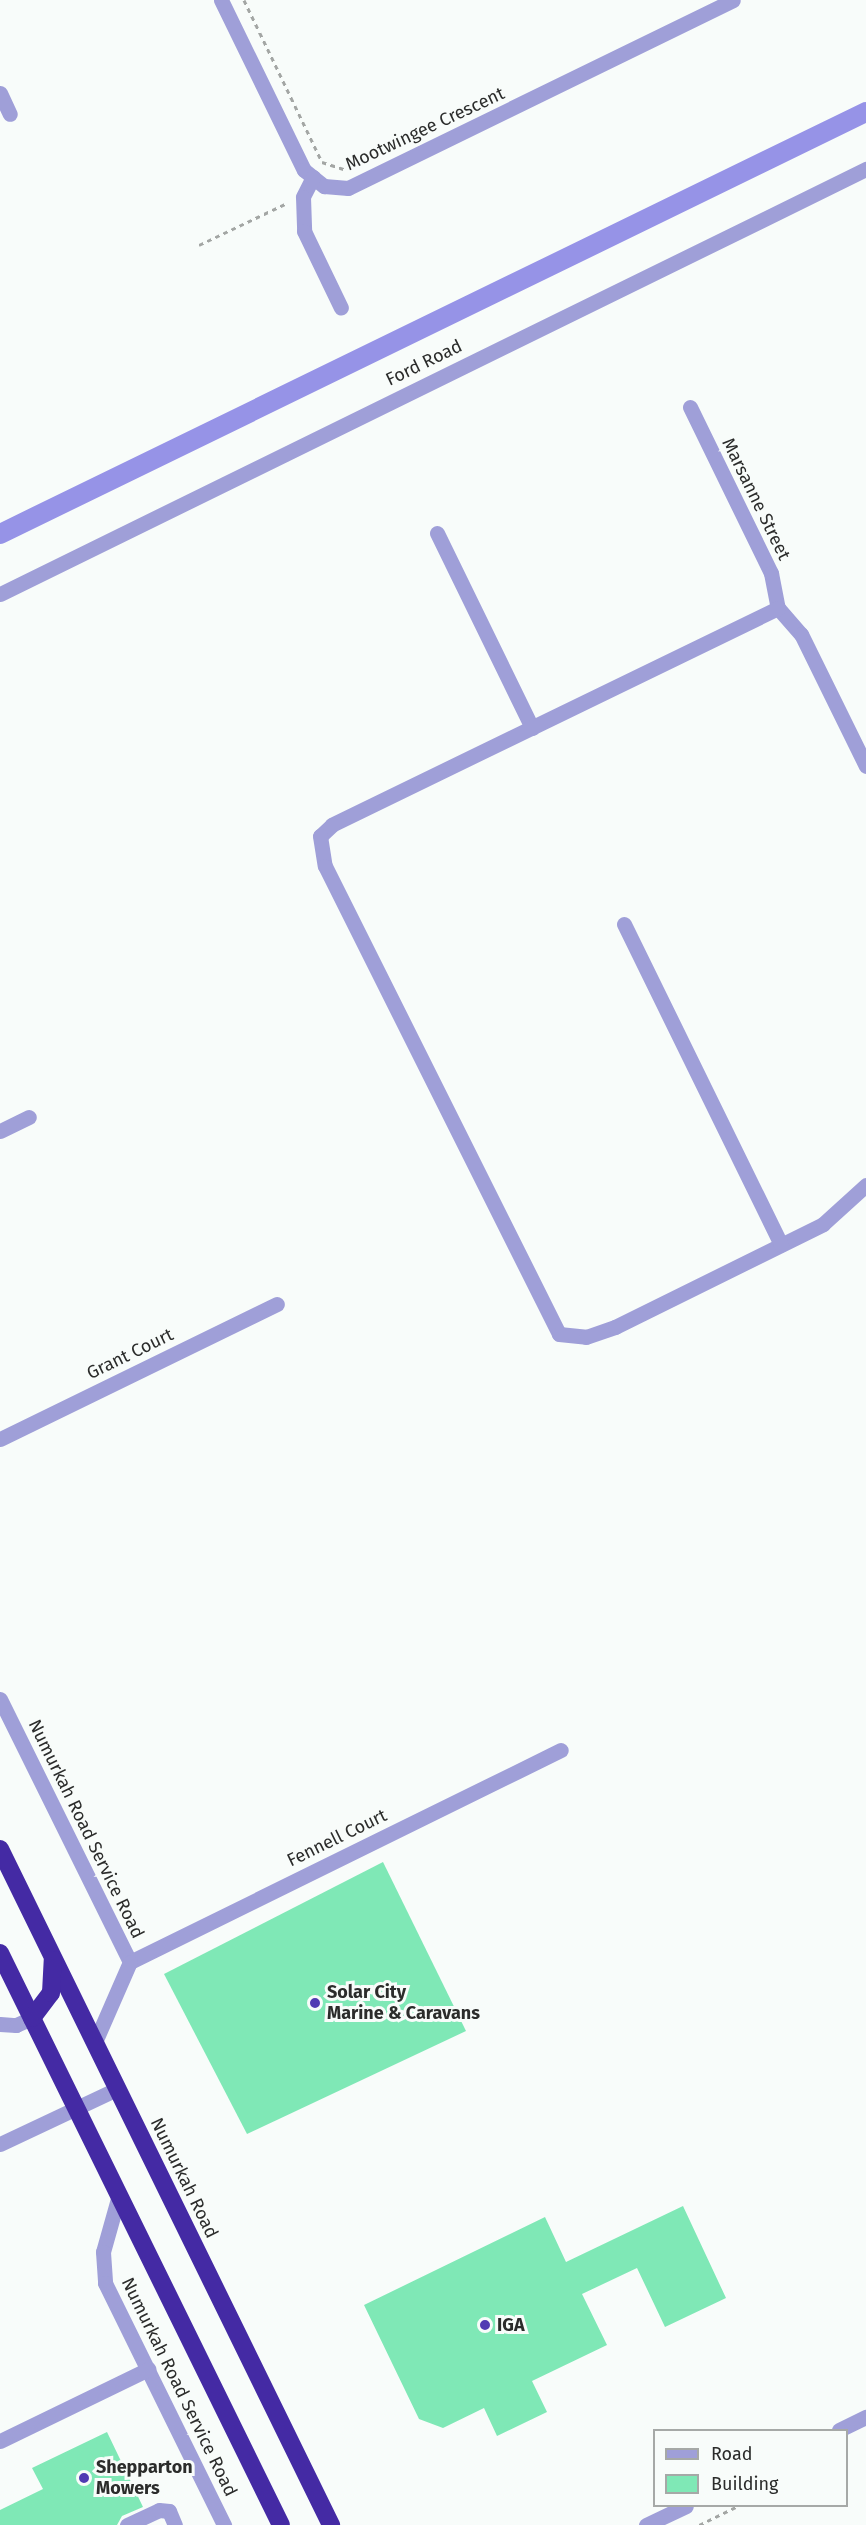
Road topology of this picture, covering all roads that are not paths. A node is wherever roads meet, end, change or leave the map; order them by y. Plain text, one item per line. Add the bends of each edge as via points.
1 (221, 0) edge
2 (733, 0) edge
3 (0, 93) edge
4 (10, 114) dead end
5 (866, 169) edge
6 (313, 177) junction
7 (341, 308) dead end
8 (690, 407) dead end
9 (437, 533) dead end
10 (0, 594) edge
11 (778, 608) junction
12 (532, 728) junction
13 (866, 766) edge
14 (624, 924) dead end
15 (29, 1117) dead end
16 (0, 1131) edge
17 (866, 1185) edge
18 (781, 1245) junction
19 (277, 1304) dead end
20 (0, 1439) edge
21 (0, 1698) edge
22 (561, 1750) dead end
23 (0, 1849) edge
24 (0, 1953) edge
25 (53, 1958) junction
26 (130, 1962) junction
27 (32, 2018) junction
28 (0, 2024) edge
29 (95, 2042) junction
30 (117, 2089) junction
31 (76, 2108) junction
32 (0, 2144) edge
33 (119, 2195) junction
34 (148, 2369) junction
35 (866, 2417) edge
36 (841, 2429) edge
37 (0, 2441) edge
38 (682, 2507) edge
39 (127, 2525) edge
40 (175, 2525) edge
41 (224, 2525) edge
42 (281, 2525) edge
43 (331, 2525) edge
44 (646, 2525) edge

1 - 6 street, Mootwingee Crescent via 297,161
2 - 6 street, Mootwingee Crescent via 348,188 324,186
3 - 4 street
5 - 10 street, Ford Road
6 - 7 street via 303,197 304,231
8 - 11 street, Marsanne Street via 771,573
9 - 12 street
11 - 12 street
11 - 13 street via 801,634
12 - 18 street via 332,825 320,836 325,866 559,1334 586,1337 615,1327
14 - 18 street
15 - 16 street
17 - 18 street via 823,1224
19 - 20 street, Grant Court
21 - 26 street, Numurkah Road Service Road
22 - 26 street, Fennell Court
23 - 25 highway, Numurkah Road
24 - 27 highway
25 - 27 highway via 51,1993
25 - 29 highway, Numurkah Road
26 - 29 street, Numurkah Road Service Road
27 - 28 street via 16,2025
27 - 31 highway
29 - 30 highway, Numurkah Road
30 - 31 street
30 - 43 highway, Numurkah Road
31 - 32 street
31 - 33 highway
33 - 34 street, Numurkah Road Service Road via 103,2253 105,2283
33 - 42 highway
34 - 37 street
34 - 41 street, Numurkah Road Service Road
35 - 36 street
38 - 44 street
39 - 40 street via 159,2510 168,2511

